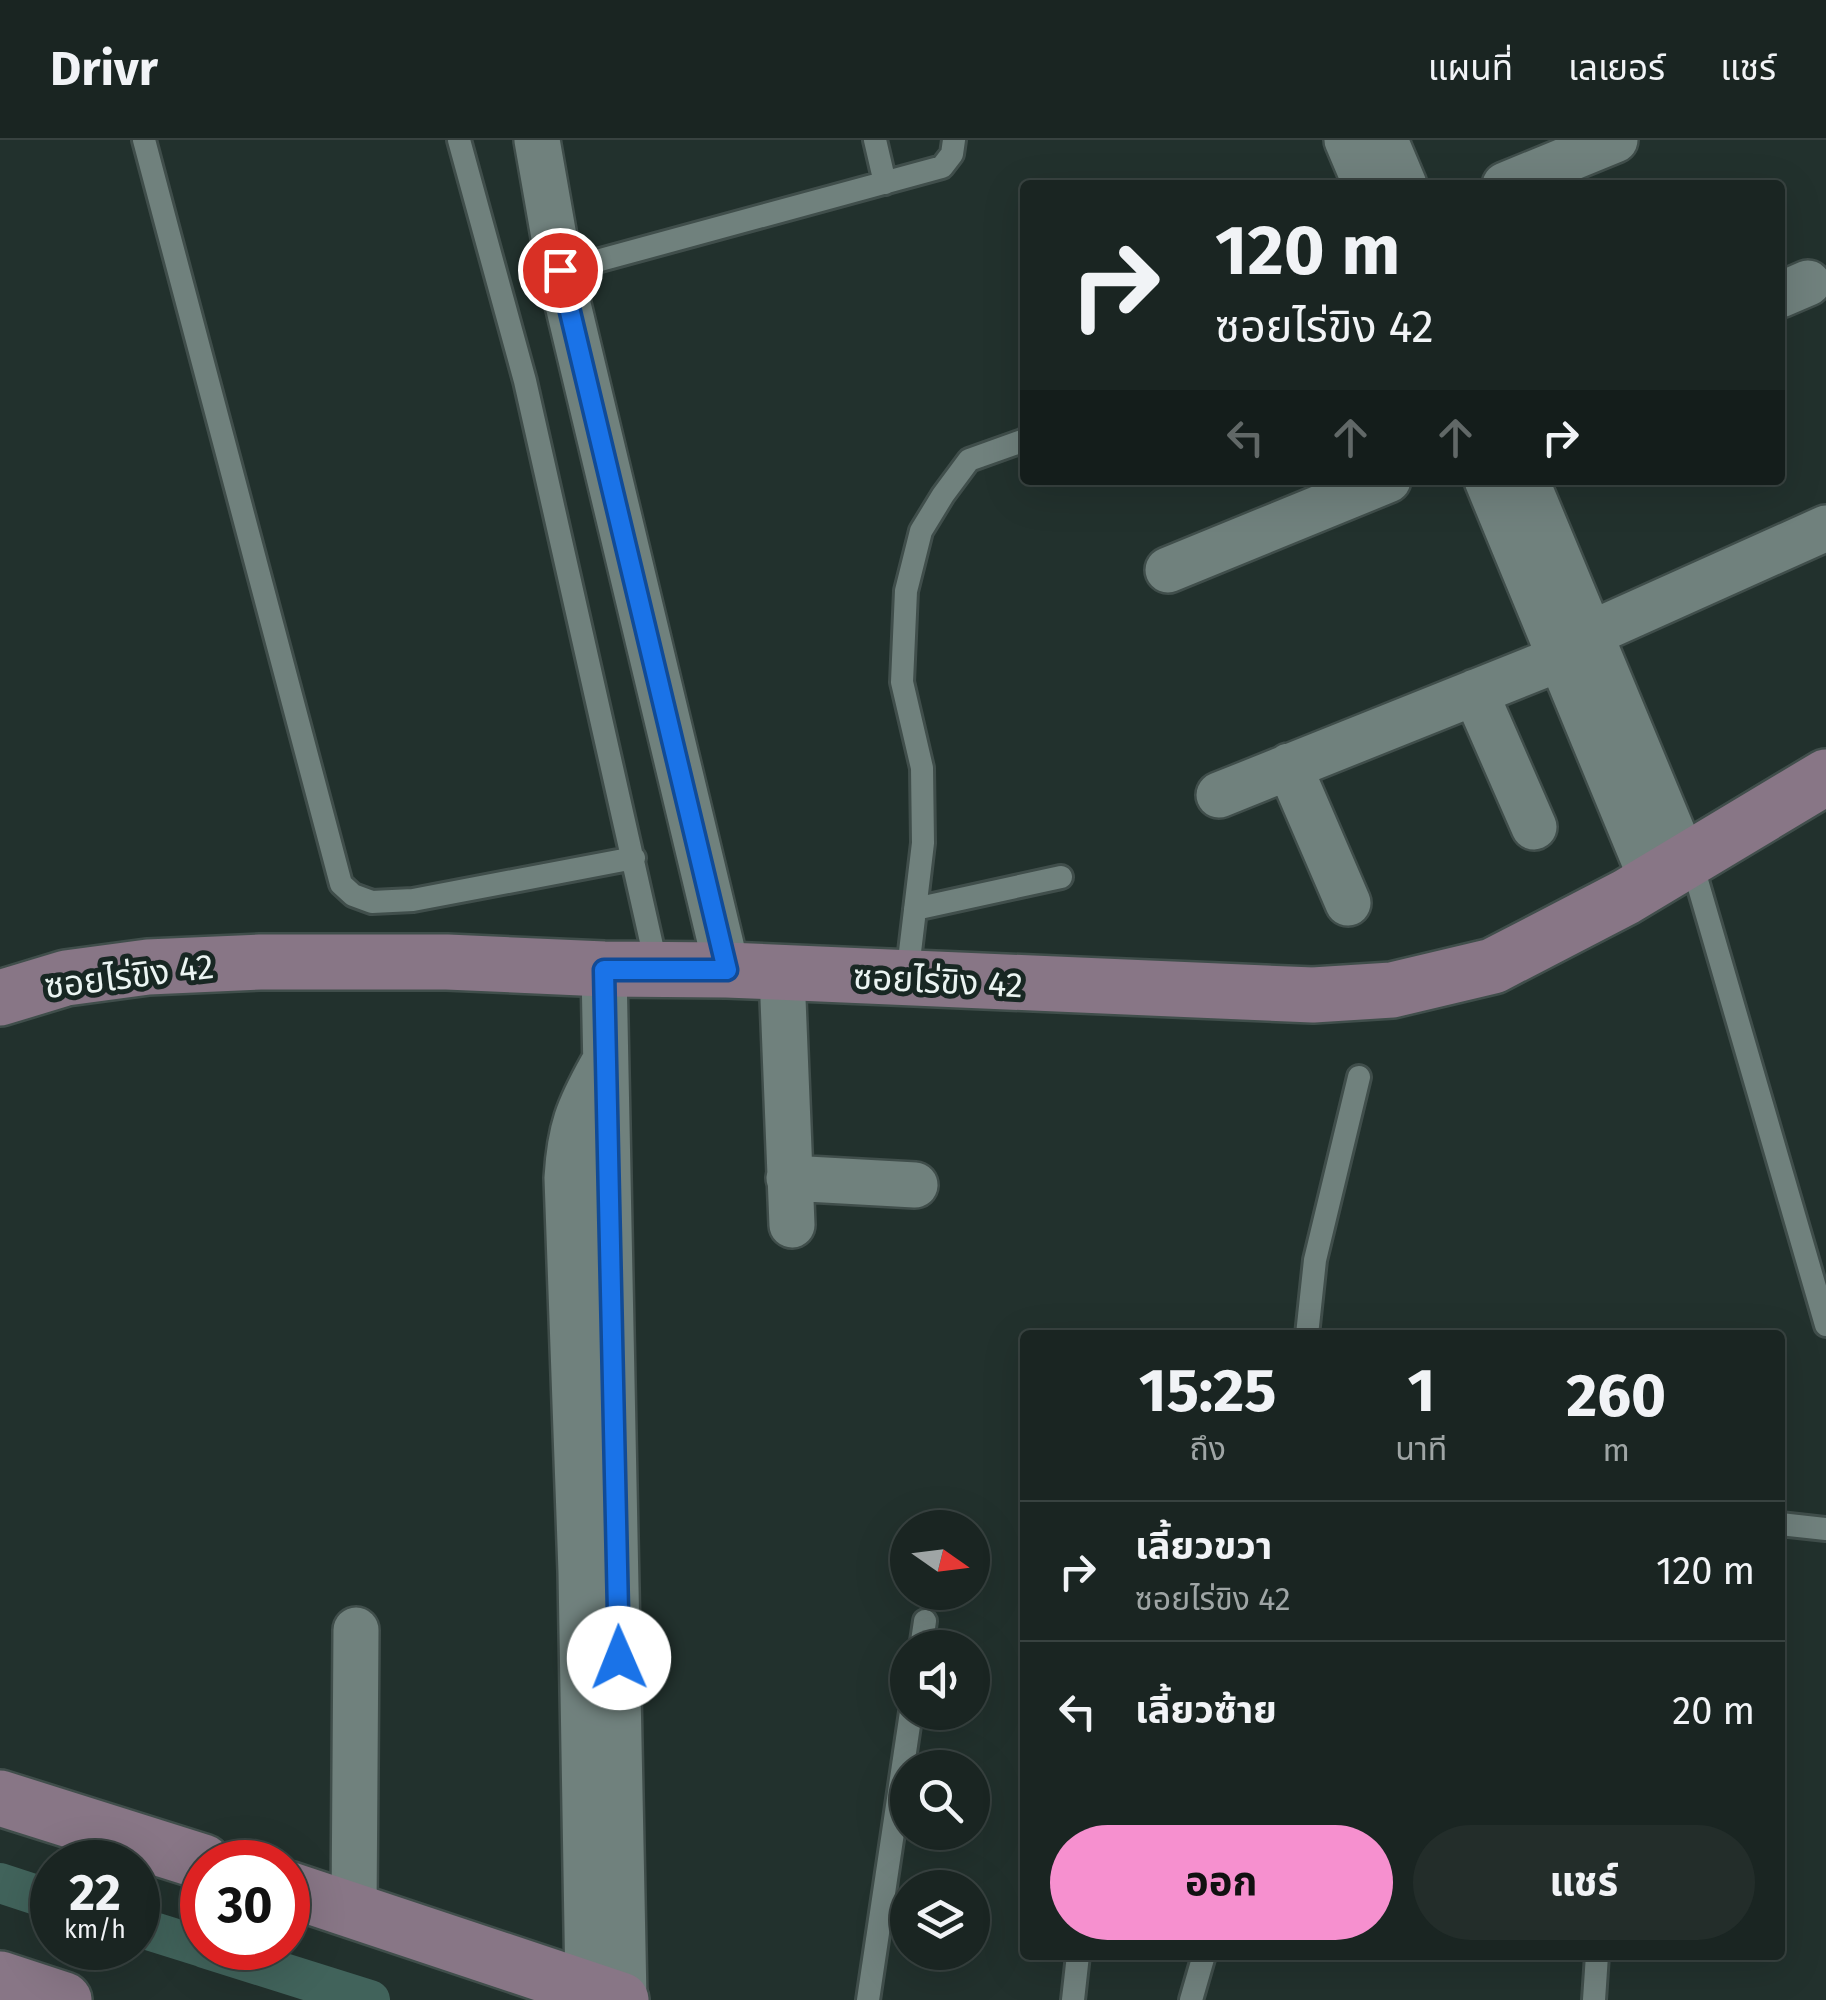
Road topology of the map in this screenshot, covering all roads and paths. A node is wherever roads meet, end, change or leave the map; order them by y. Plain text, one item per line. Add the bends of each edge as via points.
1 (144, 140) edge
2 (459, 140) edge
3 (538, 140) edge
4 (875, 140) edge
5 (954, 140) edge
6 (1347, 140) edge
7 (1385, 140) edge
8 (1615, 140) edge
9 (1364, 180) edge
10 (1402, 180) edge
11 (1517, 180) edge
12 (885, 183) junction
13 (560, 270) junction
14 (1020, 442) edge
15 (1376, 485) edge
16 (1490, 485) edge
17 (1527, 485) edge
18 (1826, 528) edge
19 (1168, 570) dead end
20 (1575, 646) junction
21 (1475, 692) junction
22 (1289, 766) junction
23 (1826, 777) edge
24 (1219, 795) dead end
25 (1534, 827) dead end
26 (634, 858) junction
27 (1675, 866) junction
28 (1061, 876) dead end
29 (1348, 903) dead end
30 (915, 909) junction
31 (604, 970) junction
32 (657, 970) junction
33 (727, 970) junction
34 (782, 974) junction
35 (907, 980) junction
36 (0, 998) edge
37 (1359, 1078) dead end
38 (790, 1178) junction
39 (915, 1186) dead end
40 (792, 1224) dead end
41 (1826, 1326) edge
42 (1307, 1330) edge
43 (1785, 1525) edge
44 (1826, 1529) edge
45 (926, 1621) dead end
46 (356, 1630) dead end
47 (925, 1630) edge
48 (909, 1730) edge
49 (0, 1798) edge
50 (180, 1855) edge
51 (310, 1896) edge
52 (354, 1910) junction
53 (1077, 1960) edge
54 (1203, 1960) edge
55 (1598, 1960) edge
56 (0, 1980) edge
57 (611, 1996) edge
58 (64, 2000) edge
59 (868, 2000) edge
60 (1073, 2000) edge
61 (1191, 2000) edge
62 (1594, 2000) edge

1 - 26 lane via 341,884 372,902 413,900
2 - 26 lane via 525,381
3 - 13 street
4 - 12 lane
5 - 12 lane via 942,168
6 - 9 street
7 - 10 street
8 - 11 street
12 - 13 lane
13 - 33 street
14 - 30 lane via 969,460 942,494 922,531 906,591 902,682 922,768
15 - 19 street
16 - 20 street
17 - 20 street
18 - 20 street
20 - 21 street
20 - 27 street
21 - 22 street
21 - 25 street
22 - 24 street
22 - 29 street
23 - 27 street, ซอยไร่ขิง 42
26 - 32 lane
27 - 35 street, ซอยไร่ขิง 42 via 1493,966 1392,990 1313,995
27 - 41 lane
28 - 30 lane
30 - 35 lane
31 - 32 street, ซอยไร่ขิง 42
31 - 36 street, ซอยไร่ขิง 42 via 447,962 148,967 66,978
31 - 57 street via 605,1060 577,1112 567,1178 580,1552
32 - 33 street, ซอยไร่ขิง 42
33 - 34 street, ซอยไร่ขิง 42
34 - 35 street, ซอยไร่ขิง 42
34 - 38 street
37 - 42 lane via 1314,1260
38 - 39 street
38 - 40 street
43 - 44 lane
45 - 47 lane
46 - 52 street
48 - 59 lane
49 - 50 street
51 - 52 street
52 - 57 street
53 - 60 lane
54 - 61 lane
55 - 62 lane
56 - 58 street

